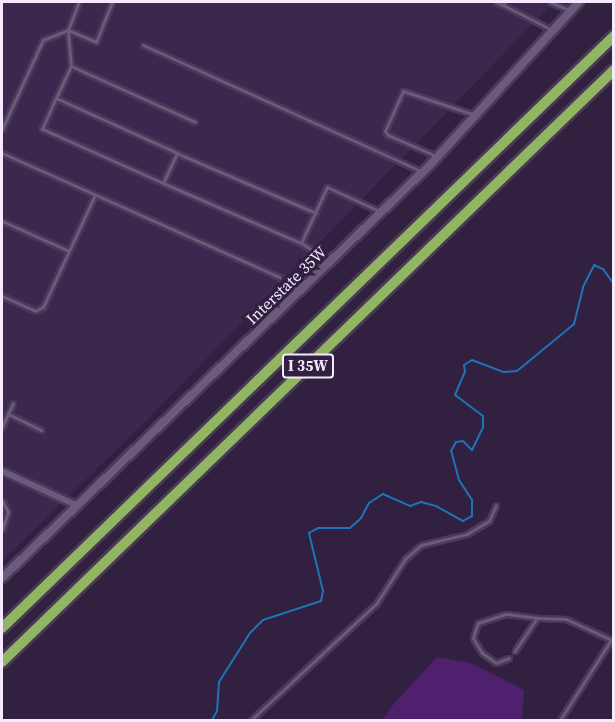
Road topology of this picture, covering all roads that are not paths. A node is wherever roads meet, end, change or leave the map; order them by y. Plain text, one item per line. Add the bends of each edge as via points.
1 (79, 2) edge
2 (112, 2) edge
3 (496, 2) edge
4 (550, 2) edge
5 (579, 2) edge
6 (504, 3) edge
7 (571, 11) junction
8 (68, 30) junction
9 (554, 30) junction
10 (614, 36) edge
11 (142, 45) dead end
12 (71, 66) junction
13 (614, 70) edge
14 (56, 99) junction
15 (477, 116) junction
16 (195, 122) dead end
17 (2, 129) edge
18 (2, 153) edge
19 (177, 153) junction
20 (438, 157) junction
21 (422, 172) junction
22 (163, 183) junction
23 (95, 195) junction
24 (381, 212) junction
25 (316, 213) junction
26 (2, 221) edge
27 (301, 243) junction
28 (69, 251) junction
29 (330, 261) junction
30 (298, 291) junction
31 (2, 296) edge
32 (13, 403) dead end
33 (8, 414) junction
34 (2, 427) edge
35 (40, 430) dead end
36 (2, 471) edge
37 (2, 501) edge
38 (496, 505) dead end
39 (78, 506) junction
40 (2, 529) edge
41 (2, 578) edge
42 (537, 618) junction
43 (2, 628) edge
44 (612, 641) edge
45 (515, 651) dead end
46 (509, 658) dead end
47 (2, 662) edge
48 (251, 720) edge
49 (561, 720) edge

1 - 8 lane
2 - 8 lane via 96,42
3 - 6 lane
4 - 7 lane
5 - 7 street, Interstate 35W
6 - 9 lane
7 - 9 street, Interstate 35W
8 - 12 lane
8 - 17 lane via 43,40
9 - 15 street, Interstate 35W
10 - 43 highway, I 35W
11 - 21 lane
12 - 14 lane
12 - 16 lane
13 - 47 highway, I 35W
14 - 19 lane
14 - 22 lane via 42,129
15 - 20 street, Interstate 35W
15 - 20 lane via 403,91 385,131
18 - 23 lane
19 - 22 lane
19 - 25 lane
20 - 21 street, Interstate 35W
21 - 24 street, Interstate 35W
22 - 27 lane
23 - 28 lane
23 - 30 lane via 284,279
24 - 25 lane via 327,187
24 - 29 street, Interstate 35W
25 - 27 lane
26 - 28 lane
27 - 29 lane
28 - 31 lane via 43,307 35,311
29 - 30 street, Interstate 35W
30 - 39 street, Interstate 35W
32 - 33 lane
33 - 34 lane
33 - 35 lane
36 - 39 street
37 - 40 lane via 8,512
38 - 48 lane via 489,521 468,534 421,544 405,559 376,604
39 - 41 street, Interstate 35W
42 - 44 lane via 566,619
42 - 45 lane
42 - 46 lane via 506,614 477,623 473,638 482,653 496,663
44 - 49 lane

